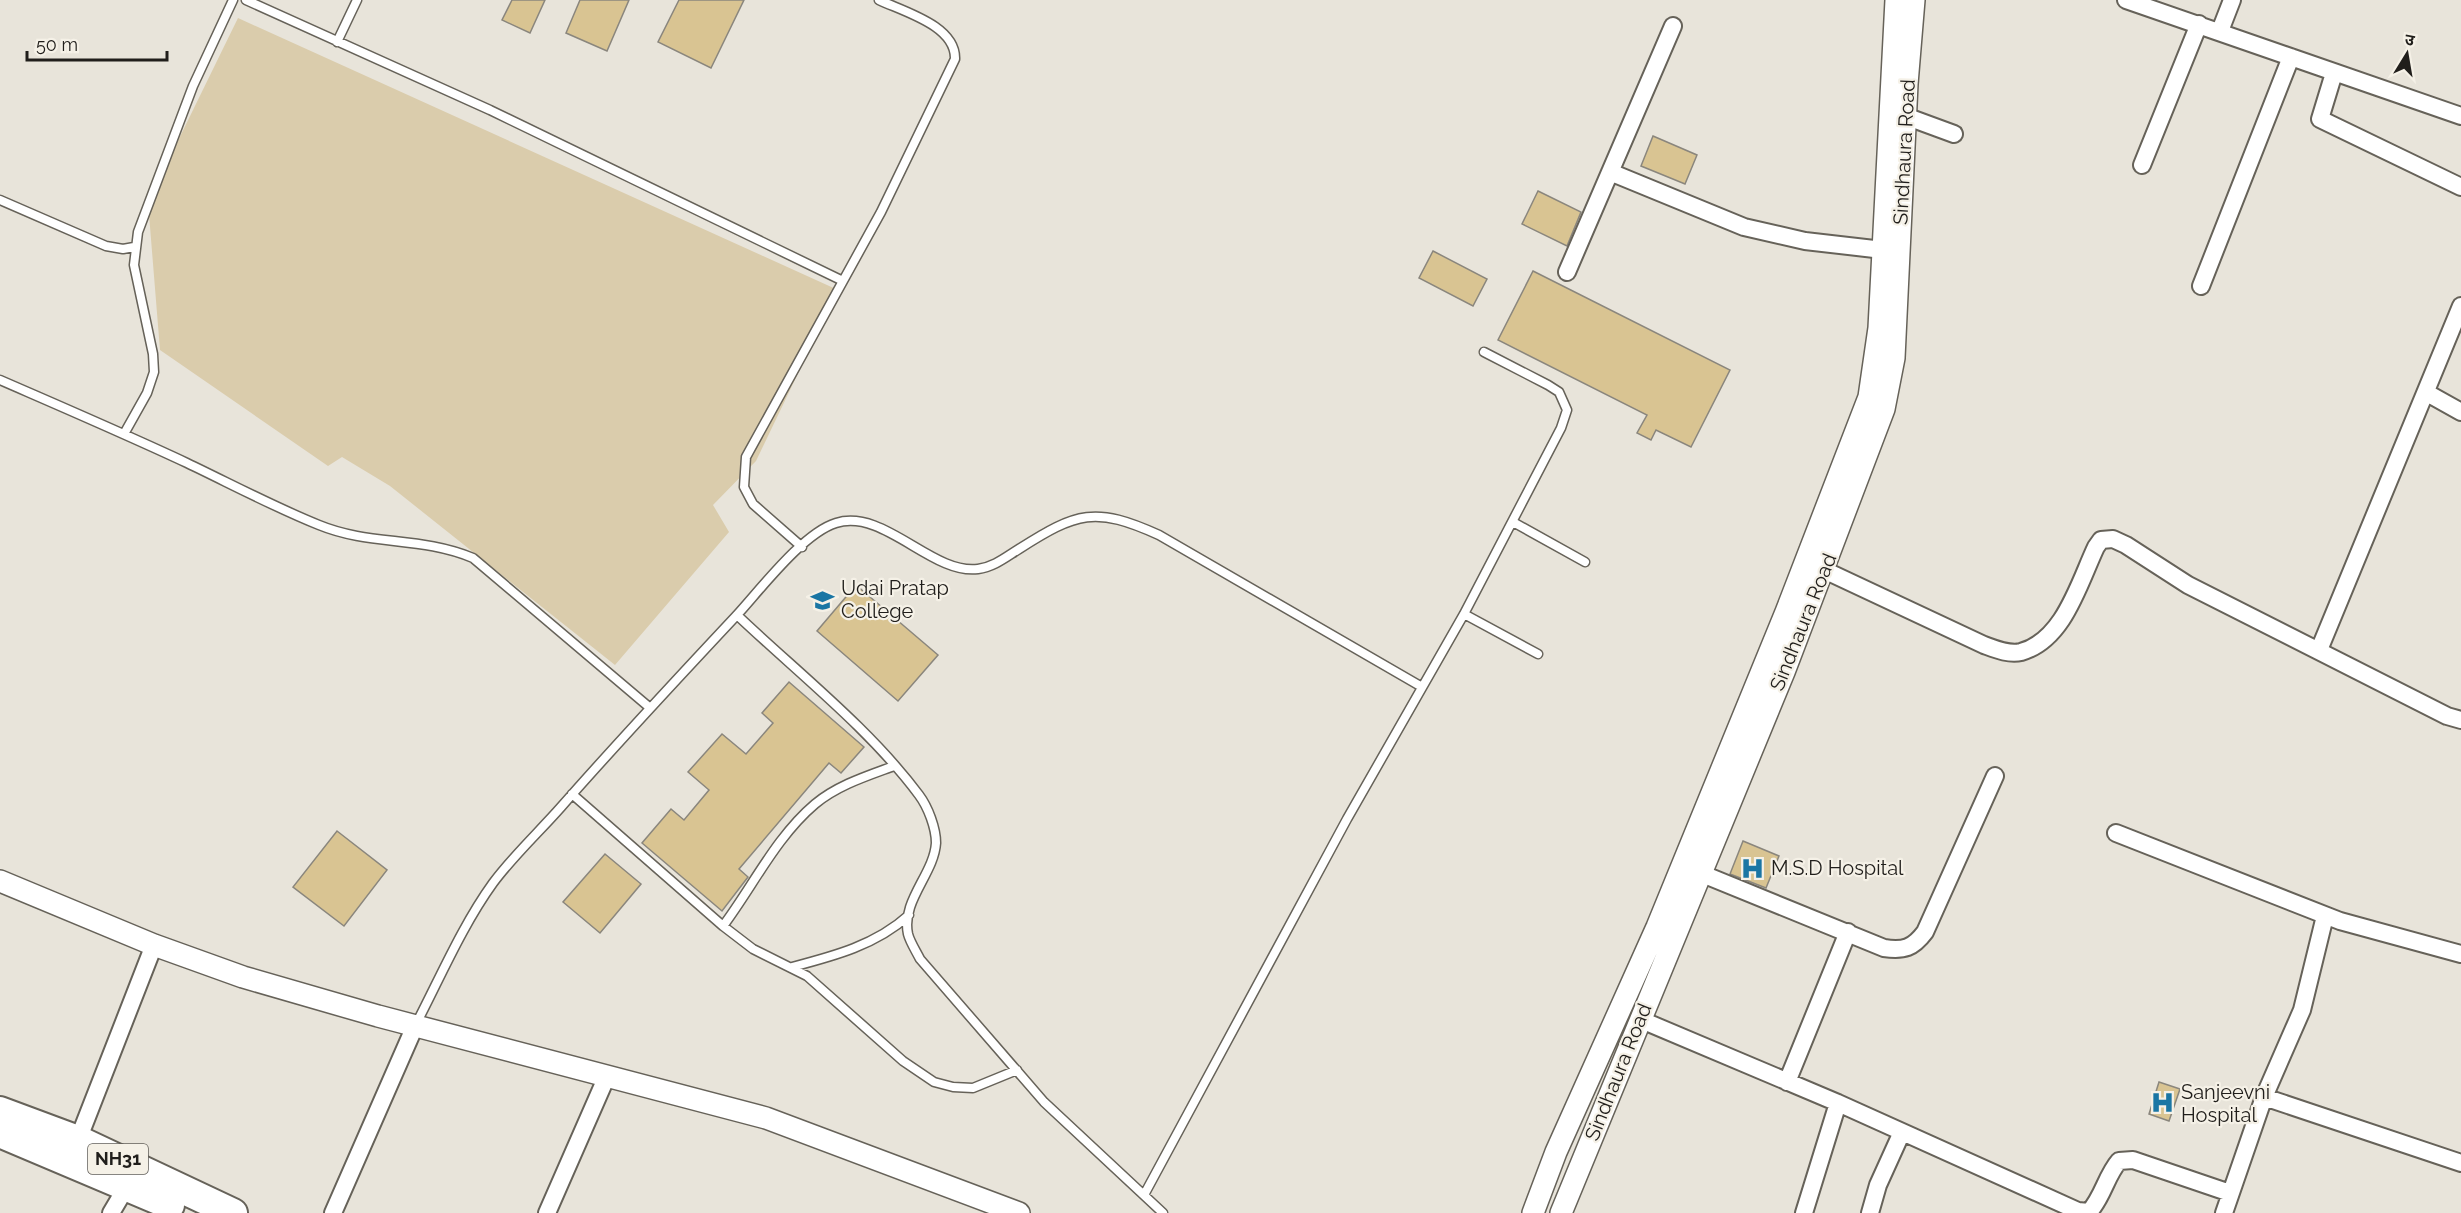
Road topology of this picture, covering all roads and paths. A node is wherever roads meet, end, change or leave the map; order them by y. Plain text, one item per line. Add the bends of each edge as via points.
1 (233, 0) edge
2 (246, 0) edge
3 (357, 0) edge
4 (879, 0) edge
5 (1896, 0) edge
6 (1914, 0) edge
7 (2126, 0) edge
8 (2232, 0) edge
9 (2199, 24) junction
10 (1673, 26) dead end
11 (2220, 31) junction
12 (337, 42) junction
13 (2291, 57) junction
14 (2334, 73) junction
15 (2461, 116) edge
16 (1905, 117) junction
17 (1954, 134) dead end
18 (2142, 165) dead end
19 (1610, 172) junction
20 (2461, 187) edge
21 (0, 200) edge
22 (134, 247) junction
23 (1882, 250) junction
24 (1567, 272) dead end
25 (843, 280) junction
26 (2201, 286) dead end
27 (2461, 306) edge
28 (1484, 352) dead end
29 (0, 380) edge
30 (2427, 393) junction
31 (2461, 412) edge
32 (124, 434) junction
33 (1513, 522) junction
34 (802, 547) junction
35 (1586, 562) dead end
36 (1824, 570) junction
37 (1464, 614) junction
38 (737, 615) junction
39 (2319, 650) junction
40 (1539, 654) dead end
41 (1422, 687) junction
42 (649, 707) junction
43 (2461, 720) edge
44 (894, 766) junction
45 (1995, 776) dead end
46 (572, 794) junction
47 (2116, 832) dead end
48 (1700, 873) junction
49 (0, 880) edge
50 (909, 915) junction
51 (2325, 916) junction
52 (723, 926) junction
53 (1848, 932) junction
54 (154, 945) junction
55 (2461, 954) edge
56 (792, 967) junction
57 (1639, 1019) junction
58 (415, 1026) junction
59 (1017, 1070) junction
60 (607, 1076) junction
61 (1787, 1082) junction
62 (2264, 1097) junction
63 (1838, 1103) junction
64 (0, 1111) edge
65 (1902, 1132) junction
66 (0, 1133) edge
67 (78, 1140) junction
68 (2461, 1162) edge
69 (127, 1186) junction
70 (2230, 1193) junction
71 (1144, 1195) junction
72 (111, 1213) edge
73 (188, 1213) edge
74 (233, 1213) edge
75 (333, 1213) edge
76 (548, 1213) edge
77 (1018, 1213) edge
78 (1164, 1213) edge
79 (1533, 1213) edge
80 (1561, 1213) edge
81 (1804, 1213) edge
82 (1870, 1213) edge
83 (2224, 1213) edge

1 - 22 lane via 193,86
2 - 12 lane
3 - 12 lane
4 - 25 lane via 948,37 956,48 955,59
5 - 23 street
6 - 16 street, Sindhaura Road
7 - 9 street
8 - 11 street
9 - 11 street
9 - 18 street
10 - 19 street
11 - 13 street
12 - 25 lane via 490,110
13 - 14 street
13 - 26 street
14 - 15 street
14 - 20 street via 2319,119
16 - 17 street
16 - 36 street, Sindhaura Road via 1894,358 1884,409
19 - 23 street via 1752,230 1833,246
19 - 24 street
21 - 22 lane via 105,246
22 - 32 lane via 154,372
23 - 79 street via 1879,328 1869,397 1786,612
25 - 34 lane via 746,457 744,487 753,504
27 - 30 street
28 - 33 lane via 1559,392 1567,410 1554,445
29 - 32 lane
30 - 31 street
30 - 39 street
32 - 42 lane via 318,525 348,535 424,543 473,558
33 - 35 lane
33 - 37 lane
34 - 38 lane
34 - 41 lane via 819,531 838,522 859,522 950,564 976,570 990,567 1073,518 1100,515 1126,520 1159,535
36 - 39 street via 1984,645 2020,652 2057,626 2096,547 2101,540 2113,539 2188,585
36 - 48 street, Sindhaura Road
37 - 40 lane
37 - 41 lane
38 - 42 lane
38 - 44 lane
39 - 43 street
41 - 71 lane
42 - 46 lane
44 - 50 lane via 921,798 934,827 936,843
44 - 52 lane via 850,782 814,804 773,850
45 - 53 street via 1925,932 1916,944 1903,950 1884,948
46 - 52 lane
46 - 58 lane via 494,881 472,915
47 - 51 street
48 - 53 street
48 - 57 street, Sindhaura Road
49 - 54 street
50 - 56 lane via 878,939
50 - 59 lane via 908,933 920,959
51 - 55 street via 2371,932
51 - 62 street via 2302,1010
52 - 56 lane via 753,949
53 - 61 street
54 - 58 street via 243,977
54 - 67 street
56 - 59 lane via 903,1061 934,1082 953,1088 973,1088
57 - 61 street
57 - 80 street, Sindhaura Road
58 - 60 street
58 - 75 street
59 - 71 lane via 1044,1102
60 - 76 street
60 - 77 street via 766,1118
61 - 63 street
62 - 68 street
62 - 70 street
63 - 65 street
63 - 81 street
64 - 67 highway, NH31
65 - 70 street via 2078,1211 2089,1212 2096,1204 2119,1161 2133,1160
65 - 82 street
66 - 69 highway, NH31
67 - 74 highway, NH31
69 - 72 street
69 - 73 highway, NH31
70 - 83 street
71 - 78 lane

